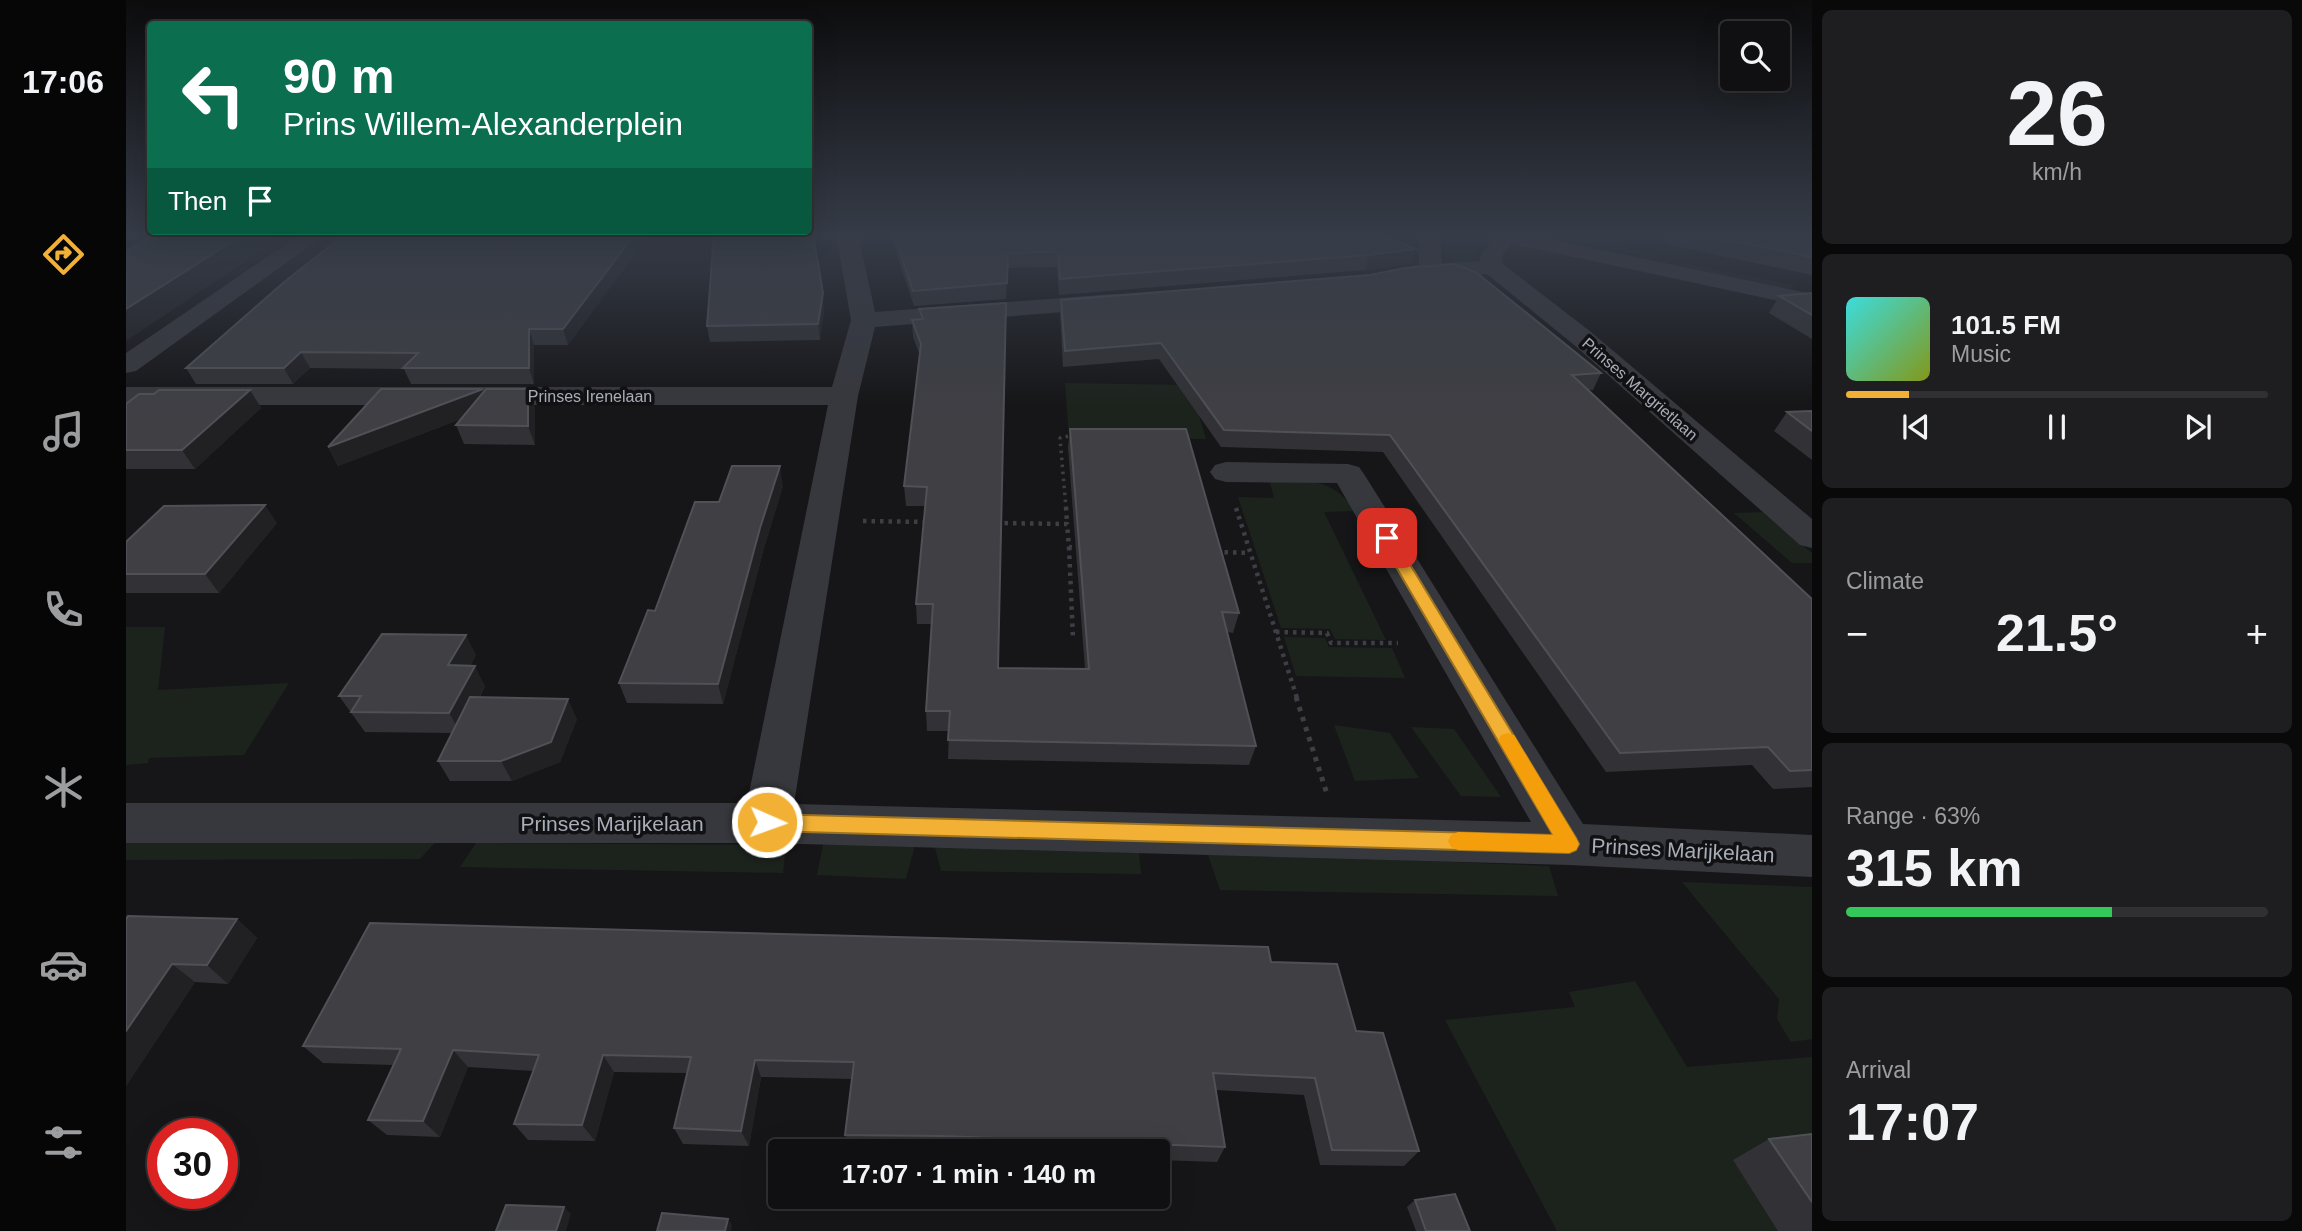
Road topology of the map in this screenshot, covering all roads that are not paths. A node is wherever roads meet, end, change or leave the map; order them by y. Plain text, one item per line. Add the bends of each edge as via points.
1 (233, 291) edge
2 (858, 291) edge
3 (1523, 291) edge
4 (1766, 291) edge
5 (1132, 300) edge
6 (1812, 301) edge
7 (864, 320) junction
8 (126, 365) edge
9 (126, 396) edge
10 (844, 396) junction
11 (1226, 472) road end
12 (1812, 537) edge
13 (767, 822) junction
14 (126, 823) edge
15 (1569, 844) junction
16 (1812, 856) edge

1 - 8 street
2 - 7 street
3 - 12 street, Prinses Margrietlaan
4 - 6 street
5 - 7 street
7 - 10 street
9 - 10 street, Prinses Irenelaan
10 - 13 street
11 - 15 street via 1348,474
13 - 14 street, Prinses Marijkelaan
13 - 15 street, Prinses Marijkelaan
15 - 16 street, Prinses Marijkelaan

